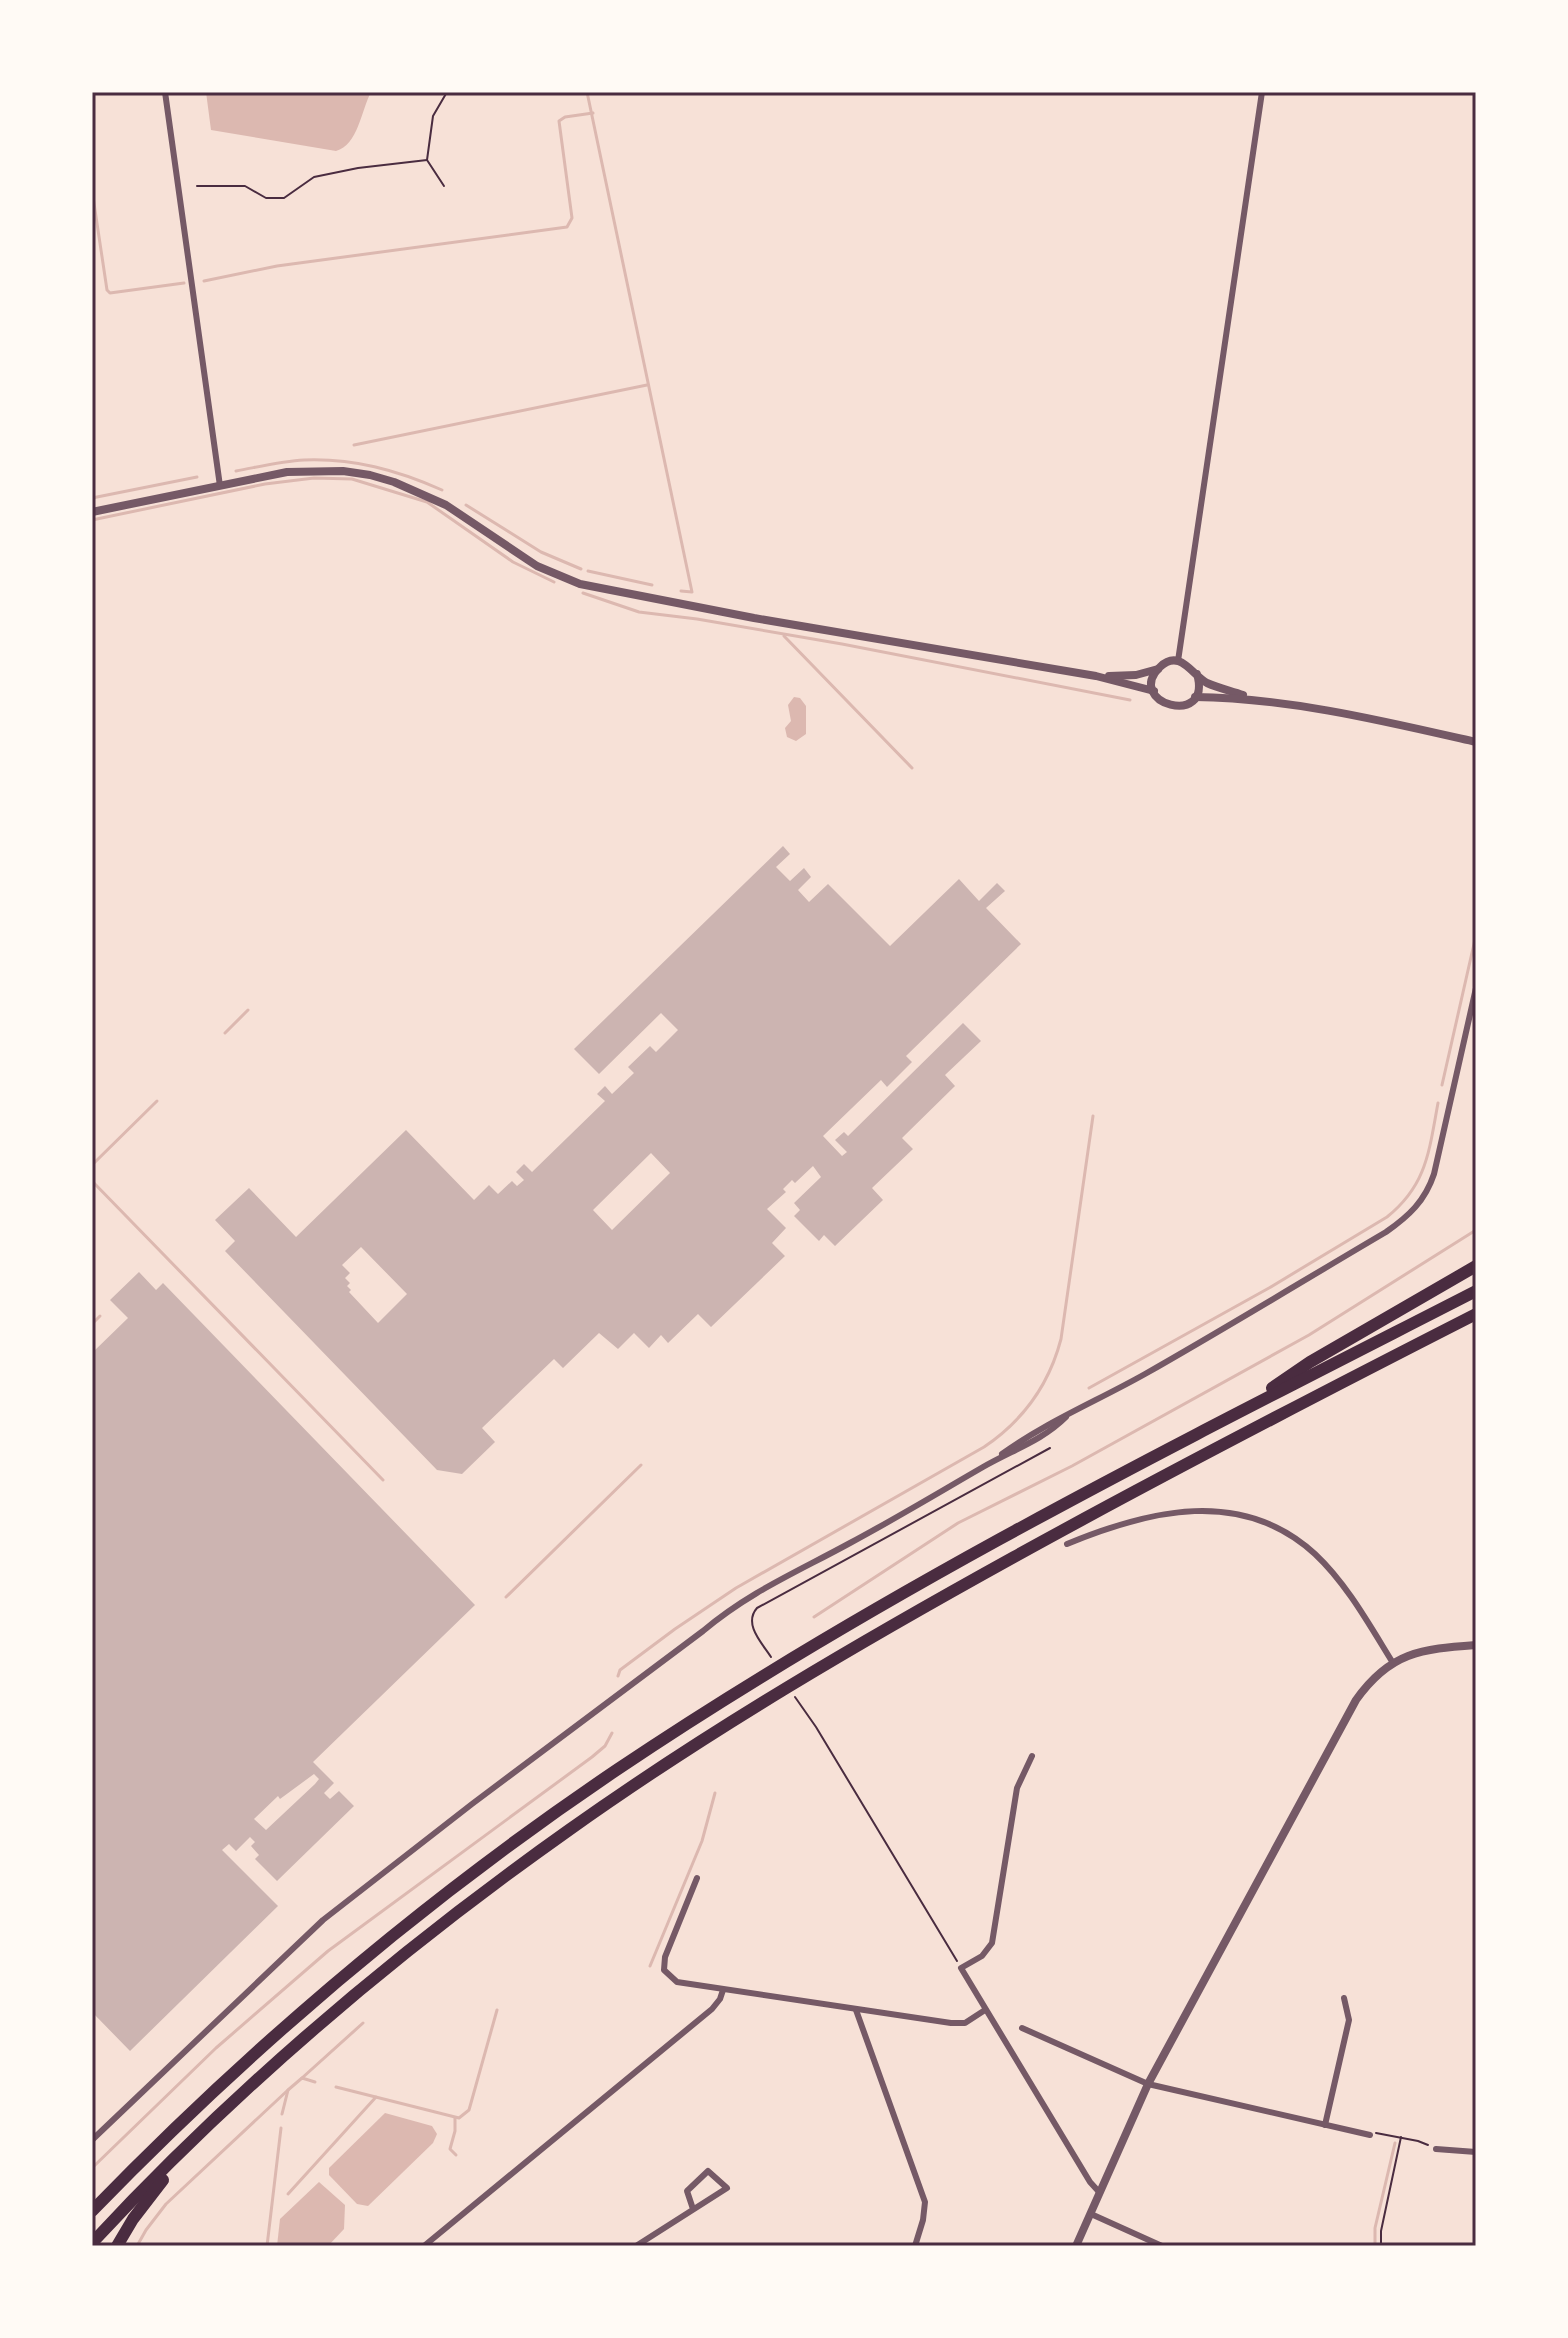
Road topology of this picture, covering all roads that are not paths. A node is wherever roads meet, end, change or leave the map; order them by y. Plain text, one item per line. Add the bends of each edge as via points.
1 (165, 92) edge
2 (1262, 92) edge
3 (220, 486) junction
4 (92, 512) edge
5 (1178, 661) junction
6 (1158, 669) junction
7 (1197, 674) junction
8 (1096, 676) junction
9 (1154, 691) junction
10 (1195, 697) junction
11 (1255, 699) junction
12 (1476, 742) edge
13 (1476, 988) edge
14 (1476, 1266) edge
15 (1476, 1291) edge
16 (1476, 1314) edge
17 (1226, 1419) junction
18 (1067, 1544) dead end
19 (1476, 1645) edge
20 (1393, 1663) junction
21 (1032, 1756) dead end
22 (697, 1878) dead end
23 (723, 1990) junction
24 (1344, 1998) dead end
25 (856, 2010) junction
26 (985, 2010) junction
27 (1022, 2028) dead end
28 (1148, 2084) junction
29 (1325, 2125) junction
30 (1370, 2135) road end
31 (92, 2140) edge
32 (1436, 2149) road end
33 (1476, 2152) edge
34 (178, 2156) junction
35 (1100, 2193) junction
36 (693, 2209) junction
37 (92, 2211) edge
38 (1091, 2214) junction
39 (92, 2243) edge
40 (117, 2246) edge
41 (424, 2246) edge
42 (636, 2246) edge
43 (915, 2246) edge
44 (1076, 2246) edge
45 (1162, 2246) edge

1 - 3 street
2 - 5 street
3 - 4 street
3 - 8 street via 287,472 370,475 446,505 537,566 580,584
5 - 6 street
5 - 7 street
6 - 8 street
6 - 9 street
7 - 10 street
7 - 11 street
8 - 9 street
9 - 10 street via 1173,707
10 - 11 street
11 - 12 street
13 - 31 street via 1434,1174 1429,1190 1408,1216 1155,1368 1046,1425 989,1464 731,1607 323,1920
14 - 17 highway via 1310,1362
15 - 17 highway
16 - 34 highway via 1261,1423 922,1608 696,1746 573,1827 449,1919 321,2024
17 - 37 highway via 822,1640 619,1768 359,1964 246,2060
18 - 20 street via 1114,1525 1177,1512 1226,1512 1268,1523 1317,1555 1346,1589
19 - 20 street via 1427,1649
20 - 28 street via 1372,1677 1356,1700
21 - 26 street via 1017,1788 992,1943 961,1968
22 - 23 street via 664,1970 677,1982
23 - 25 street
23 - 41 street via 712,2009
24 - 29 street via 1349,2020
25 - 26 street via 965,2023
25 - 43 street via 925,2202
26 - 35 street
27 - 28 street
28 - 29 street
28 - 35 street
29 - 30 street
32 - 33 street
34 - 39 highway
34 - 40 highway
35 - 38 street
36 - 36 street via 727,2188 708,2171 687,2191
36 - 42 street
38 - 44 street
38 - 45 street

